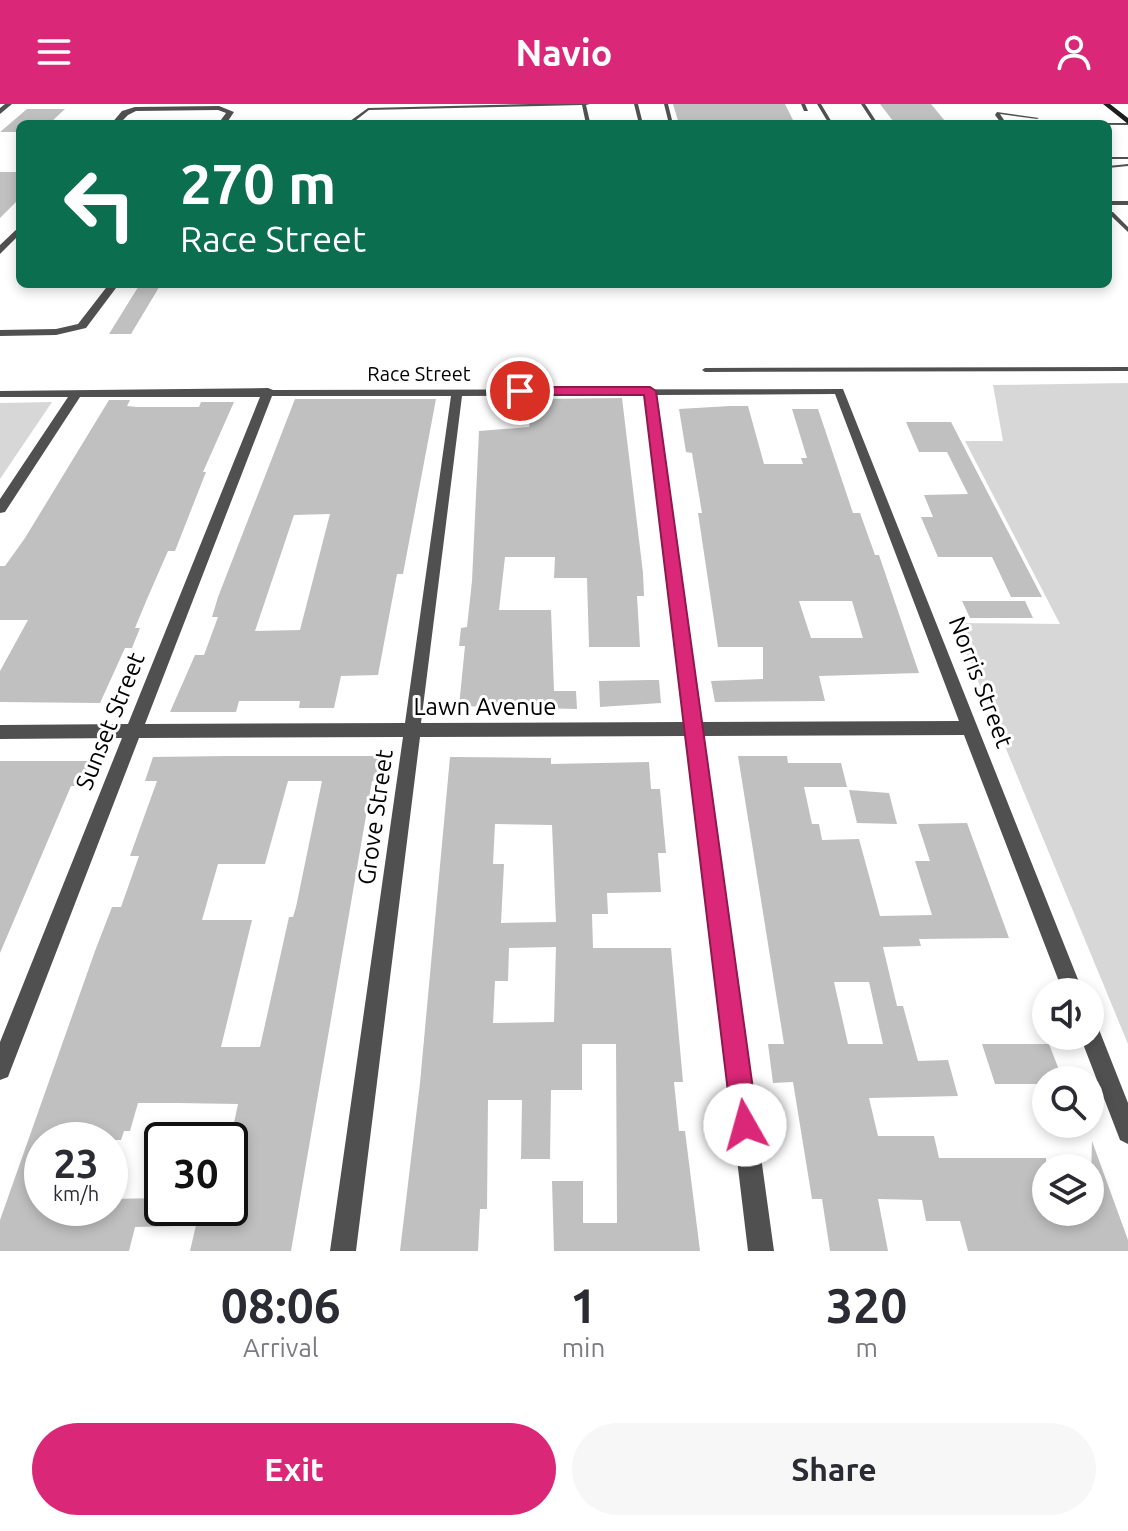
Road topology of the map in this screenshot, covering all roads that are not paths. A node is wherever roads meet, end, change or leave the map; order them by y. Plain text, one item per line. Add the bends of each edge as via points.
1 (9, 104) edge
2 (1106, 104) edge
3 (586, 105) edge
4 (0, 112) edge
5 (1084, 118) dead end
6 (119, 120) edge
7 (225, 120) edge
8 (353, 120) edge
9 (1001, 120) edge
10 (1128, 123) edge
11 (1112, 216) edge
12 (1128, 230) edge
13 (16, 233) edge
14 (0, 251) edge
15 (111, 288) edge
16 (0, 333) edge
17 (1128, 369) edge
18 (705, 370) dead end
19 (268, 391) junction
20 (457, 391) junction
21 (650, 391) junction
22 (839, 391) joint
23 (0, 394) edge
24 (76, 394) junction
25 (0, 509) edge
26 (970, 728) junction
27 (694, 729) junction
28 (413, 730) junction
29 (132, 731) junction
30 (0, 732) edge
31 (1068, 978) edge
32 (1096, 1050) edge
33 (0, 1069) edge
34 (1128, 1132) edge
35 (343, 1251) edge
36 (761, 1251) edge

1 - 4 street
2 - 10 street
3 - 8 lane via 368,109
5 - 9 lane via 999,113
6 - 7 street via 135,109 219,108 230,112
11 - 12 lane
13 - 14 street
15 - 16 street via 82,326
17 - 18 lane
19 - 20 street, Race Street
19 - 24 street, Race Street
19 - 29 street, Sunset Street
20 - 21 street, Race Street
20 - 28 street, Grove Street
21 - 22 street, Race Street
21 - 27 street
22 - 26 street, Norris Street
23 - 24 street, Race Street
24 - 25 street
26 - 27 street, Lawn Avenue
26 - 31 street, Norris Street
27 - 28 street, Lawn Avenue
27 - 36 street
28 - 29 street, Lawn Avenue
28 - 35 street, Grove Street
29 - 30 street, Lawn Avenue
29 - 33 street, Sunset Street
32 - 34 street

